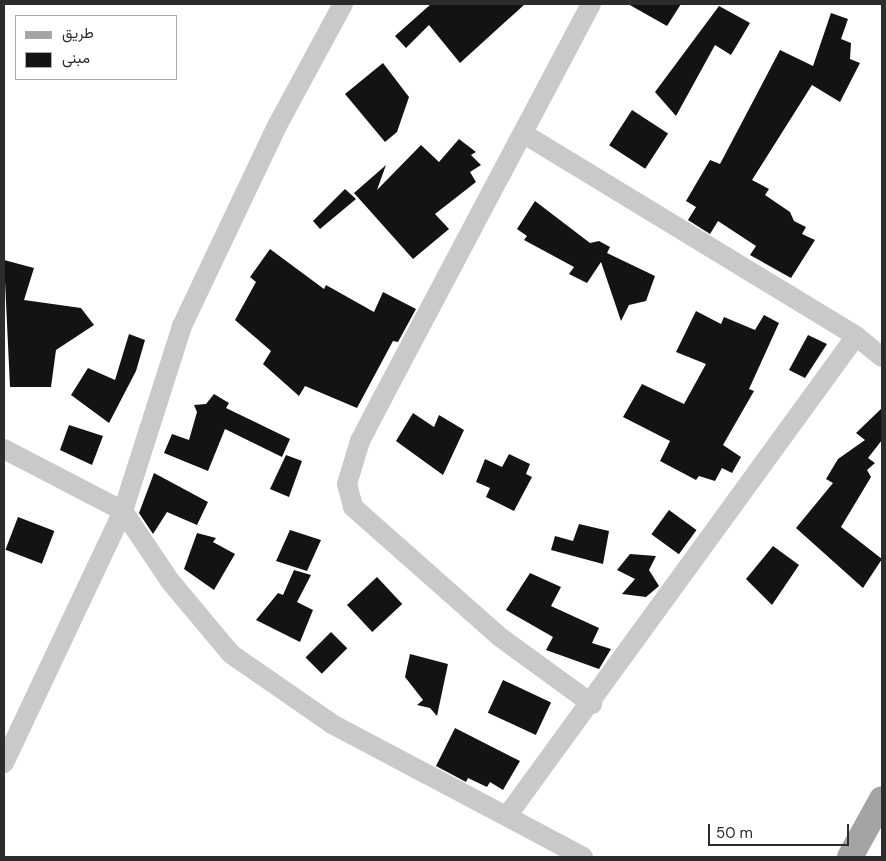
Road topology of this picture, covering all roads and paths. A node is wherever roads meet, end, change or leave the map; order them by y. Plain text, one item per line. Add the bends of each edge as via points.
1 (343, 4) edge
2 (591, 4) edge
3 (524, 134) junction
4 (856, 336) junction
5 (882, 356) edge
6 (4, 448) edge
7 (123, 511) junction
8 (592, 704) junction
9 (4, 763) edge
10 (882, 799) edge
11 (507, 816) junction
12 (583, 857) edge
13 (850, 857) edge

1 - 7 street via 277,126 182,326
2 - 3 street
3 - 4 street
3 - 8 street via 360,441 347,484 353,507 500,637
4 - 5 street
4 - 8 street
6 - 7 street
7 - 9 street
7 - 11 street via 170,581 231,654 332,724
8 - 11 street
10 - 13 main road
11 - 12 street

